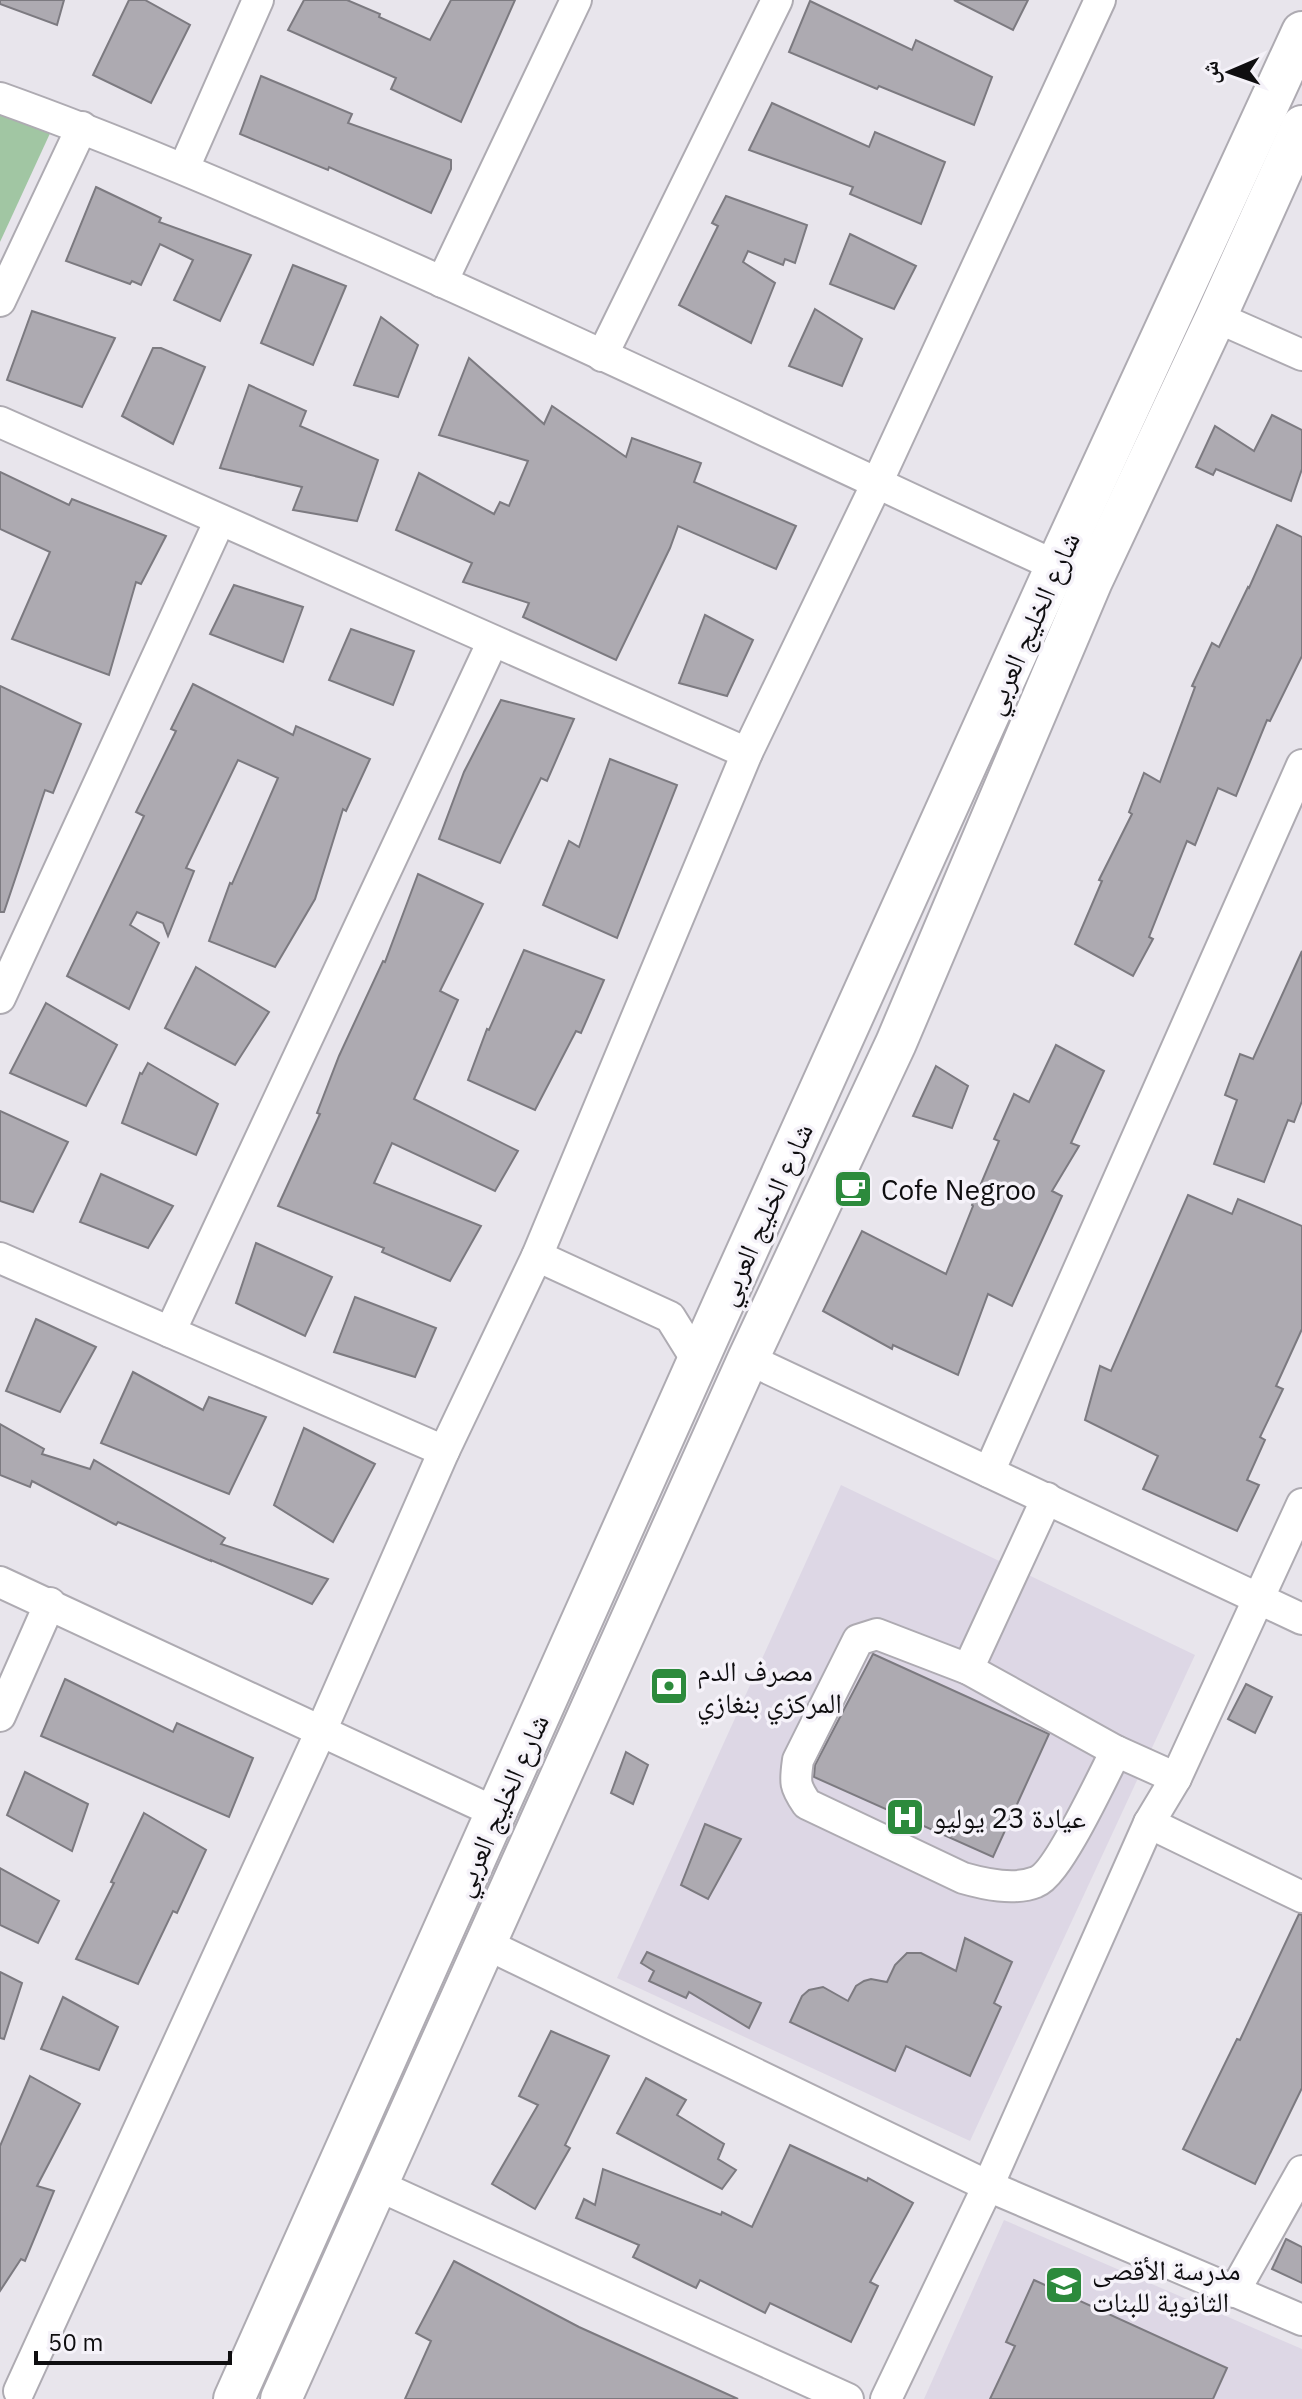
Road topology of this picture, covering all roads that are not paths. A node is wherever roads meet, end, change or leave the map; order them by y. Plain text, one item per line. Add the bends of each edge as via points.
1 (258, 0) edge
2 (576, 0) edge
3 (777, 0) edge
4 (1100, 0) edge
5 (1302, 32) edge
6 (0, 98) edge
7 (1302, 126) edge
8 (82, 127) junction
9 (184, 168) junction
10 (442, 282) junction
11 (0, 301) edge
12 (1216, 317) junction
13 (1302, 355) edge
14 (602, 356) junction
15 (0, 422) edge
16 (877, 483) junction
17 (220, 520) junction
18 (1056, 566) junction
19 (493, 641) junction
20 (747, 753) junction
21 (1302, 765) edge
22 (0, 998) edge
23 (853, 1020) junction
24 (896, 1043) junction
25 (537, 1256) junction
26 (0, 1258) edge
27 (724, 1302) junction
28 (670, 1317) junction
29 (170, 1332) junction
30 (748, 1359) junction
31 (698, 1362) junction
32 (444, 1451) junction
33 (989, 1472) junction
34 (1047, 1498) junction
35 (1302, 1504) edge
36 (0, 1582) edge
37 (1259, 1597) junction
38 (50, 1603) junction
39 (1302, 1619) edge
40 (968, 1669) junction
41 (0, 1716) edge
42 (321, 1731) junction
43 (1116, 1751) junction
44 (1176, 1778) junction
45 (497, 1813) junction
46 (1149, 1823) junction
47 (1302, 1897) edge
48 (486, 1944) junction
49 (1302, 2171) edge
50 (377, 2185) junction
51 (988, 2186) junction
52 (1234, 2292) junction
53 (1302, 2320) edge
54 (20, 2391) edge
55 (234, 2399) edge
56 (281, 2399) edge
57 (848, 2399) edge
58 (886, 2399) edge

1 - 9 street
2 - 10 street
3 - 14 street
4 - 16 street
5 - 18 main road, شارع الخليج العربي
6 - 8 street
7 - 12 main road, شارع الخليج العربي
8 - 9 street
8 - 11 street
9 - 10 street
10 - 14 street
12 - 13 street
12 - 24 main road, شارع الخليج العربي via 1092,581
14 - 16 street
15 - 17 street
16 - 18 street
16 - 20 street
17 - 19 street
17 - 22 street
18 - 23 main road, شارع الخليج العربي
19 - 20 street
19 - 29 street
20 - 25 street
21 - 33 street
23 - 24 main road
23 - 27 main road, شارع الخليج العربي
24 - 30 main road, شارع الخليج العربي
25 - 28 street
25 - 32 street
26 - 29 street
27 - 28 street
27 - 31 main road, شارع الخليج العربي
28 - 31 street
29 - 32 street
30 - 33 street
30 - 48 main road, شارع الخليج العربي
31 - 45 main road, شارع الخليج العربي
32 - 42 street
33 - 34 street
34 - 37 street
34 - 40 street
35 - 37 street
36 - 38 street
37 - 39 street
37 - 44 street
38 - 41 street
38 - 42 street
40 - 43 street
40 - 43 street via 877,1634 858,1640 798,1760 796,1788 807,1804 963,1878 985,1884 1037,1882 1079,1825
42 - 45 street
42 - 54 street
43 - 44 street
44 - 46 street
45 - 55 main road, شارع الخليج العربي
46 - 47 street
46 - 51 street
48 - 50 main road, شارع الخليج العربي
48 - 51 street
49 - 52 street
50 - 56 main road, شارع الخليج العربي
50 - 57 street
51 - 52 street
51 - 58 street
52 - 53 street

